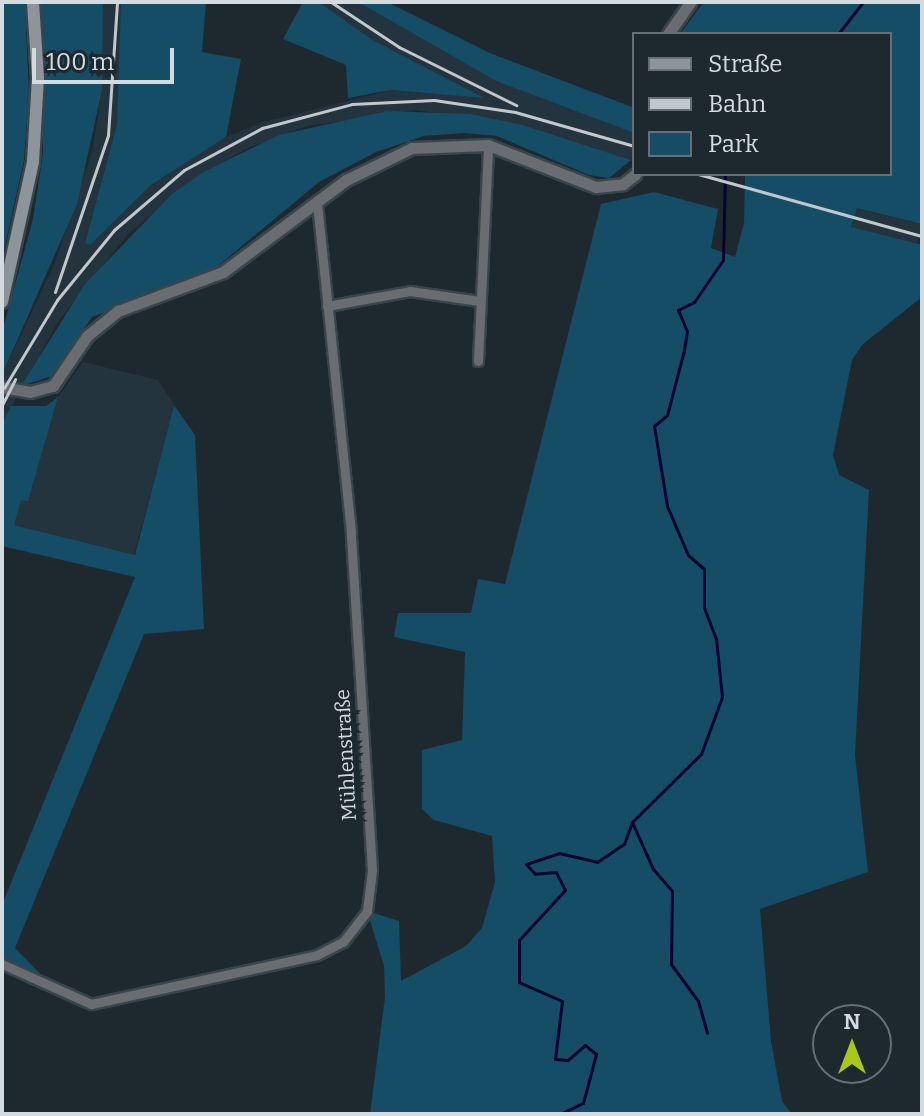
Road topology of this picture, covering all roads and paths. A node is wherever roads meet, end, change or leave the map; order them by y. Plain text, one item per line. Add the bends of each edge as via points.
1 (33, 2) edge
2 (690, 2) edge
3 (669, 32) edge
4 (488, 145) junction
5 (633, 176) edge
6 (317, 201) junction
7 (479, 301) junction
8 (2, 302) edge
9 (327, 306) junction
10 (478, 361) dead end
11 (2, 387) edge
12 (2, 964) edge

1 - 8 main road via 38,78 33,162
2 - 3 street
4 - 5 street via 596,187 623,184
4 - 6 street via 412,148
4 - 7 street
6 - 9 street, Mühlenstraße
6 - 11 street via 223,272 107,319 53,386 30,392
7 - 9 street via 410,291
7 - 10 street
9 - 12 street, Mühlenstraße via 351,532 372,870 367,911 343,942 317,955 91,1004

